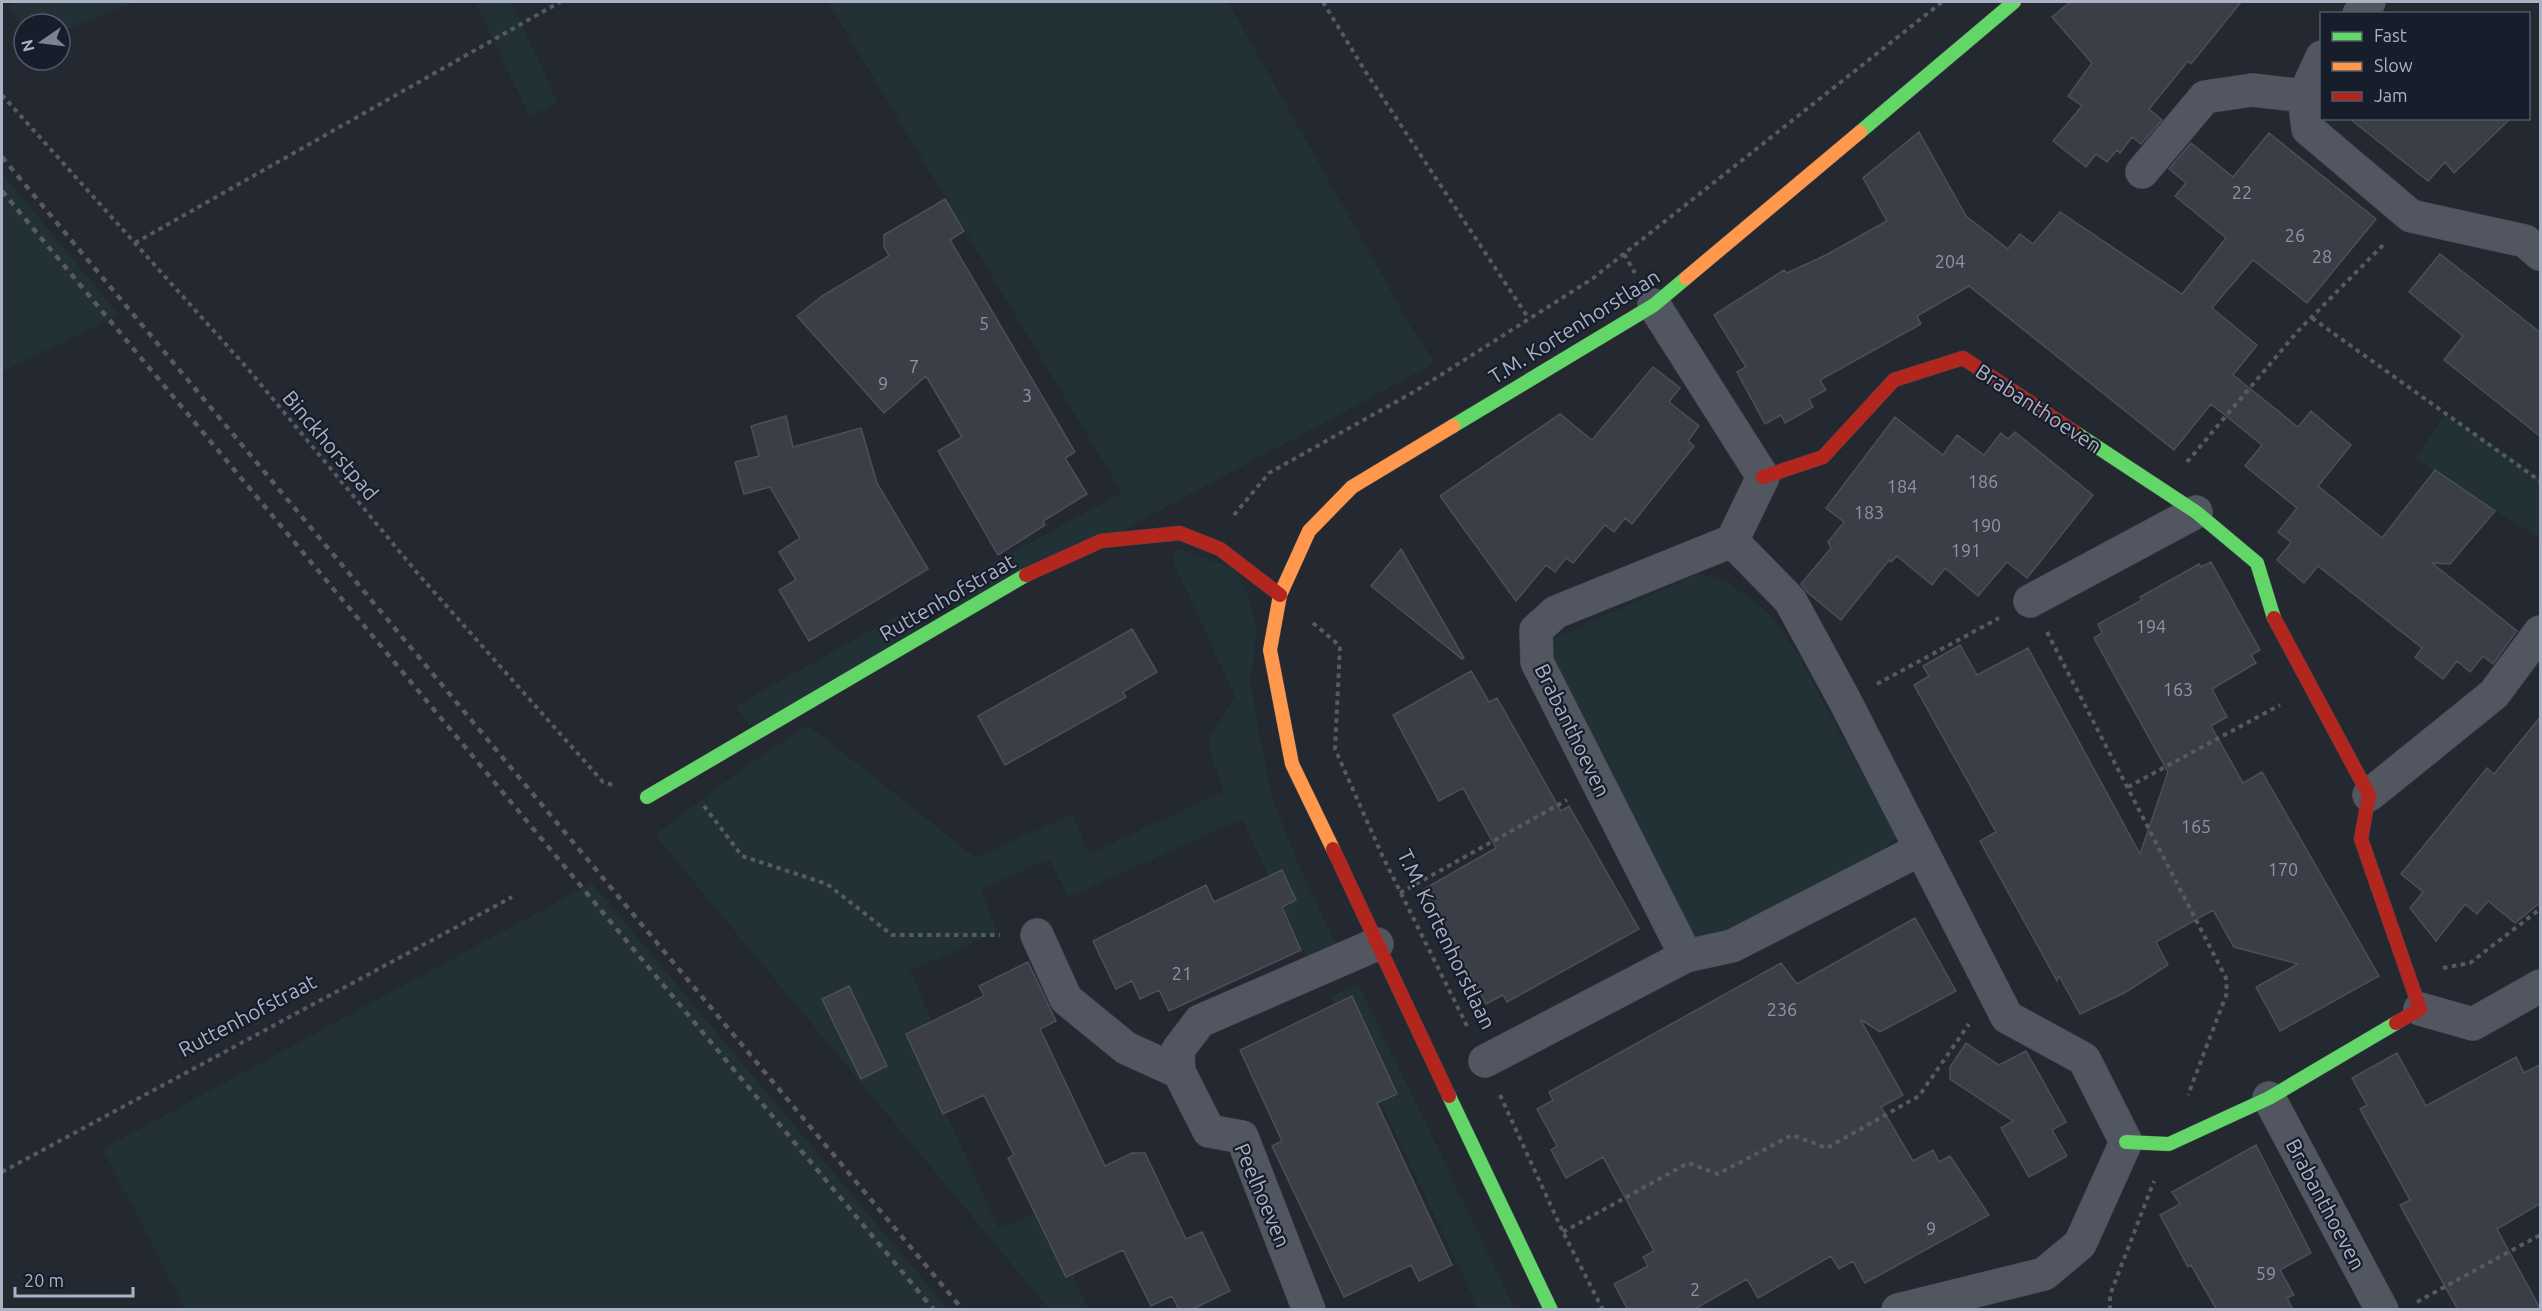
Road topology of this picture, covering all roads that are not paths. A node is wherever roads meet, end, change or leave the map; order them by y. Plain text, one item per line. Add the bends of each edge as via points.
1 (2014, 2) edge
2 (2320, 61) edge
3 (2304, 96) junction
4 (2142, 172) dead end
5 (2541, 254) edge
6 (1654, 305) junction
7 (1763, 477) junction
8 (2196, 512) junction
9 (1732, 541) junction
10 (1280, 595) junction
11 (2030, 601) road end
12 (2541, 632) edge
13 (2369, 795) junction
14 (647, 797) road end
15 (1921, 849) junction
16 (1037, 935) road end
17 (1377, 944) junction
18 (1686, 956) junction
19 (2541, 986) edge
20 (2420, 1009) junction
21 (1485, 1060) road end
22 (1179, 1072) junction
23 (2269, 1098) junction
24 (2126, 1142) junction
25 (2397, 1307) edge
26 (1309, 1310) edge
27 (1551, 1310) edge
28 (1899, 1310) edge

1 - 6 street, T.M. Kortenhorstlaan
2 - 3 street
3 - 4 street via 2252,90 2205,97
3 - 5 street via 2308,129 2411,216 2525,241
6 - 7 street
6 - 10 street, T.M. Kortenhorstlaan via 1352,487 1309,531
7 - 8 street, Brabanthoeven via 1823,457 1894,380 1963,358
7 - 9 street
8 - 11 street
8 - 13 street, Brabanthoeven via 2257,563 2270,611
9 - 15 street via 1790,600
9 - 18 street, Brabanthoeven via 1556,612 1536,630 1537,662
10 - 14 street, Ruttenhofstraat via 1220,549 1180,533 1101,541 1034,570
10 - 17 street, T.M. Kortenhorstlaan via 1270,650 1292,764
12 - 13 street via 2494,694
13 - 20 street via 2361,839
15 - 18 street via 1732,946
15 - 24 street via 2007,1017 2084,1059
16 - 22 street via 1066,999 1126,1048
17 - 22 street via 1200,1021 1178,1050
17 - 27 street, T.M. Kortenhorstlaan
18 - 21 street
19 - 20 street via 2473,1024
20 - 23 street
22 - 26 street, Peelhoeven via 1209,1131 1242,1137
23 - 24 street via 2169,1144
23 - 25 street, Brabanthoeven
24 - 28 street via 2080,1244 2044,1274

